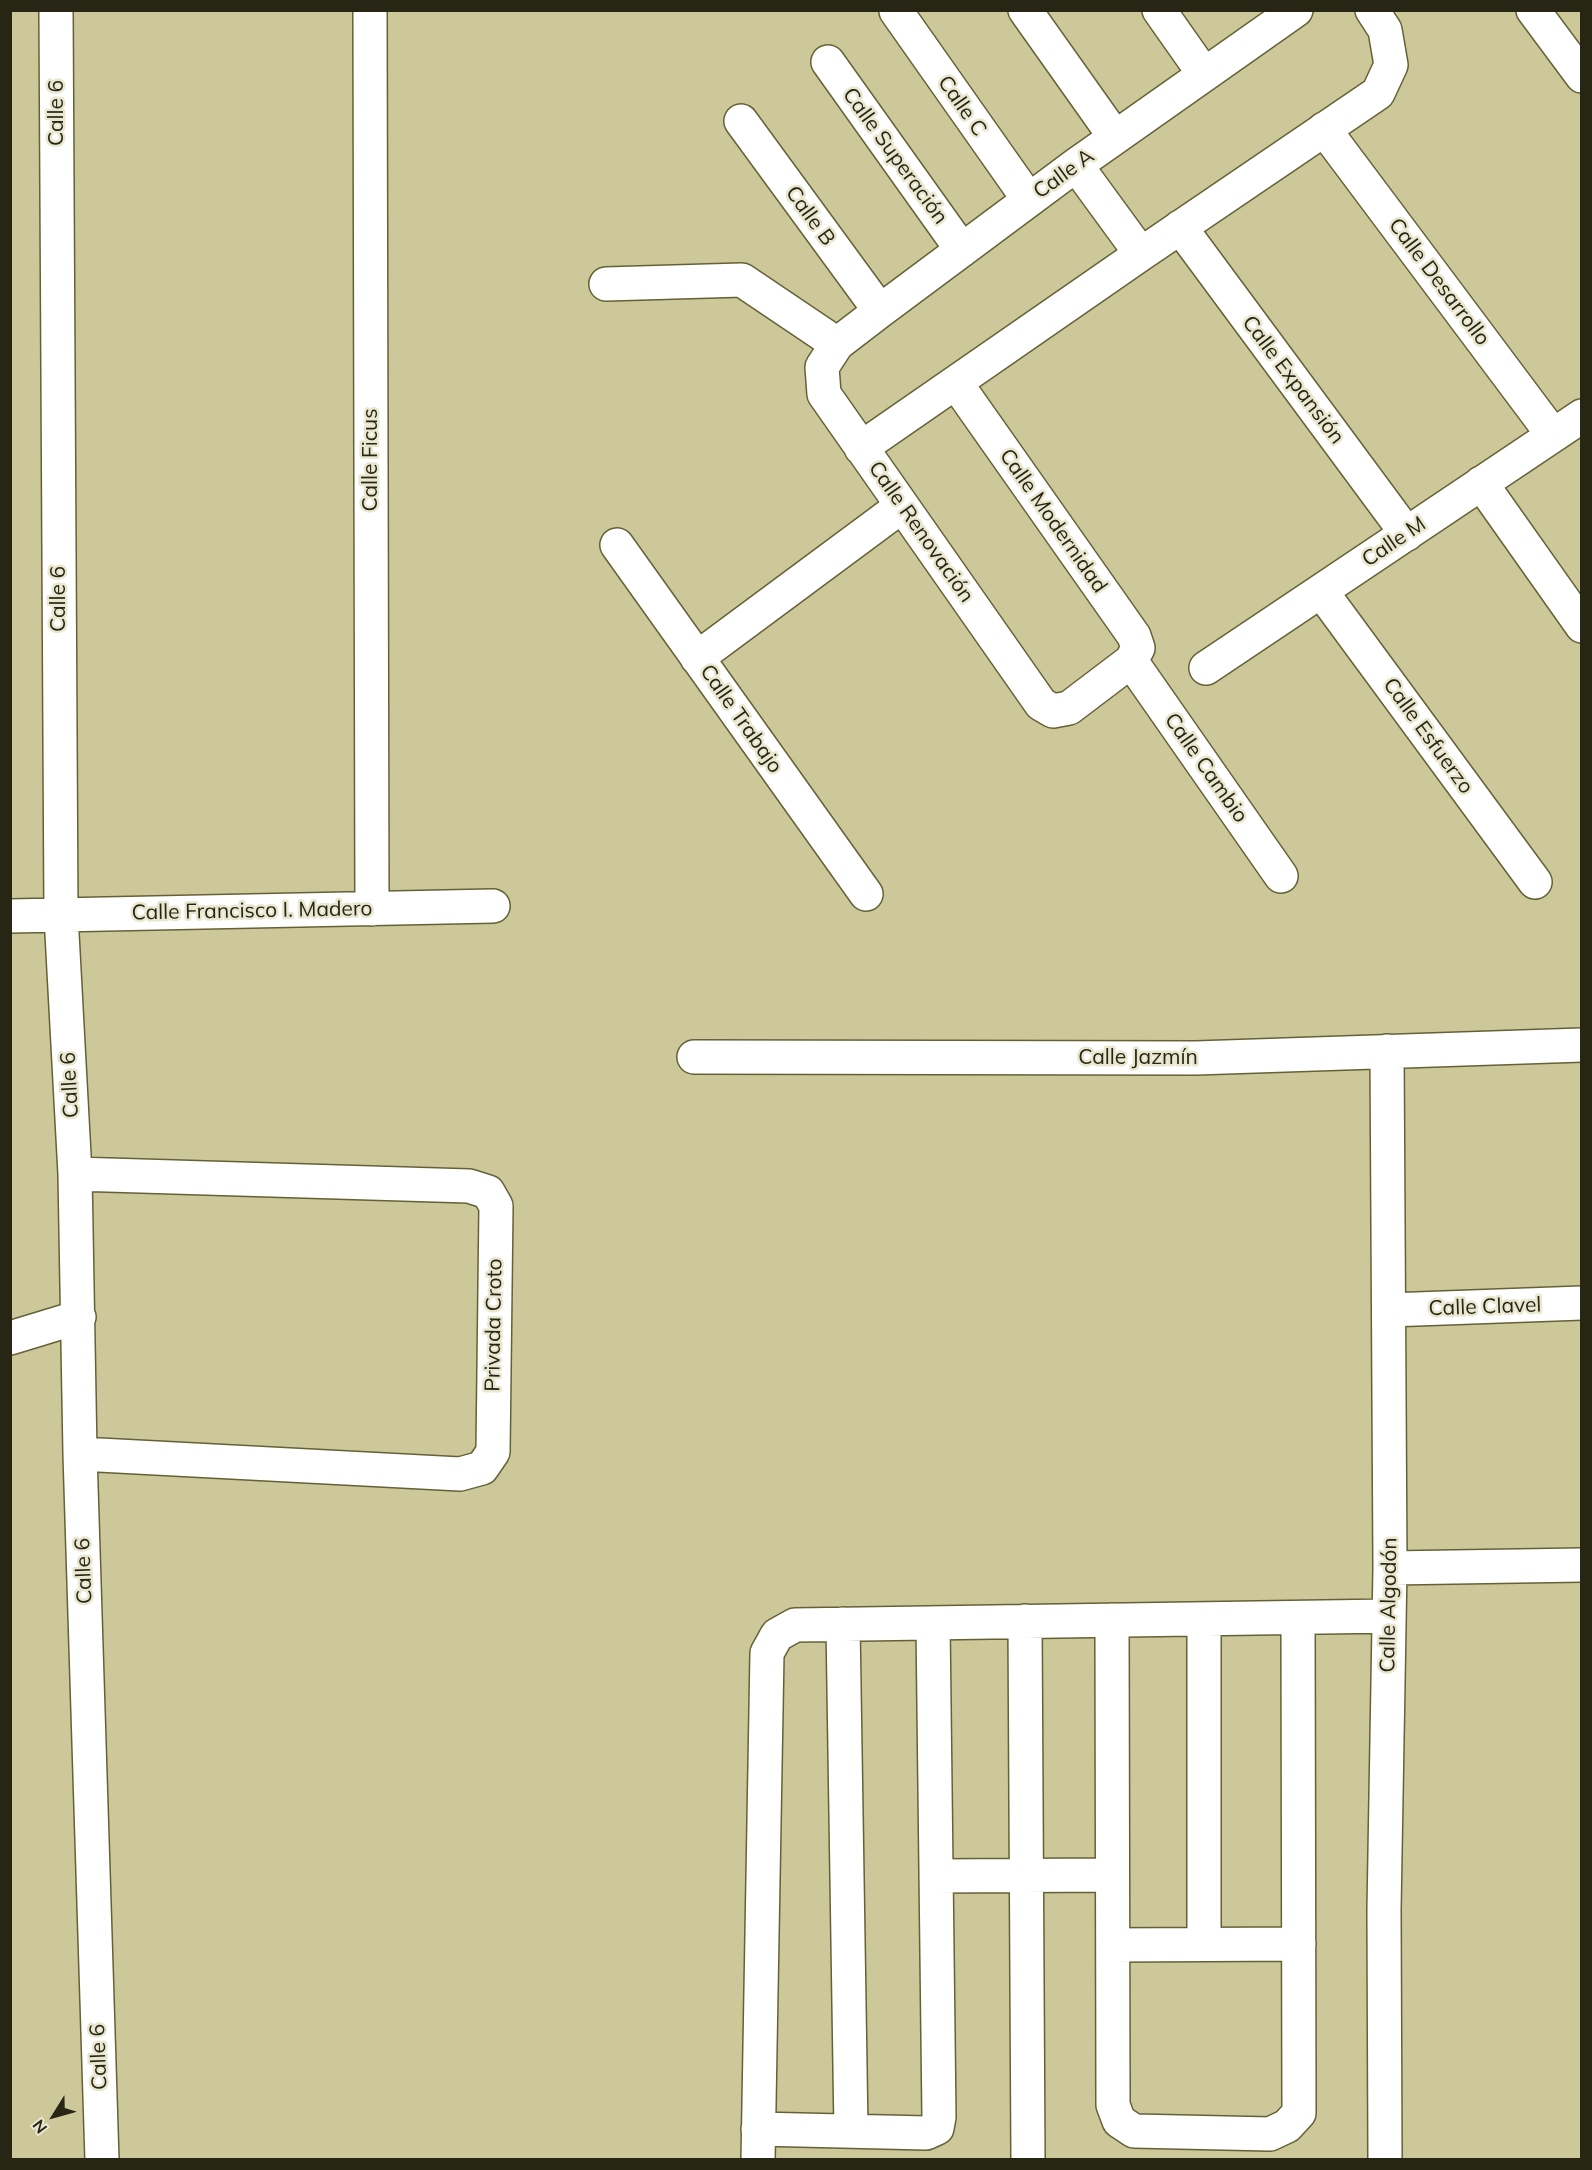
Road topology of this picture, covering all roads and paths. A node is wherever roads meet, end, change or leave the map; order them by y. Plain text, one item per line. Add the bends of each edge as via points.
1 (56, 10) edge
2 (370, 10) edge
3 (1025, 10) edge
4 (1158, 10) edge
5 (1296, 10) edge
6 (1372, 10) edge
7 (1533, 10) edge
8 (896, 11) edge
9 (828, 63) dead end
10 (1204, 74) junction
11 (1581, 76) edge
12 (741, 121) dead end
13 (1324, 129) junction
14 (1115, 137) junction
15 (1076, 165) junction
16 (1029, 200) junction
17 (1180, 227) junction
18 (962, 250) junction
19 (1141, 254) junction
20 (606, 284) dead end
21 (880, 311) junction
22 (837, 344) junction
23 (956, 383) junction
24 (1581, 416) edge
25 (1553, 435) junction
26 (861, 448) junction
27 (1481, 483) junction
28 (902, 506) junction
29 (1407, 534) junction
30 (616, 544) dead end
31 (1321, 591) junction
32 (1581, 626) edge
33 (697, 658) junction
34 (1131, 661) junction
35 (1206, 668) dead end
36 (1281, 876) dead end
37 (1535, 882) dead end
38 (866, 894) dead end
39 (493, 906) dead end
40 (372, 909) junction
41 (61, 915) junction
42 (10, 916) edge
43 (1581, 1045) edge
44 (1387, 1051) junction
45 (694, 1058) dead end
46 (75, 1174) junction
47 (1581, 1303) edge
48 (1389, 1310) junction
49 (79, 1317) junction
50 (10, 1338) edge
51 (80, 1454) junction
52 (1581, 1565) edge
53 (1390, 1568) junction
54 (1389, 1616) junction
55 (1298, 1618) junction
56 (1204, 1619) junction
57 (1112, 1620) junction
58 (1025, 1622) junction
59 (933, 1623) junction
60 (843, 1624) junction
61 (1026, 1875) junction
62 (1112, 1875) junction
63 (936, 1876) junction
64 (1204, 1944) junction
65 (1299, 1944) junction
66 (1113, 1945) junction
67 (851, 2132) junction
68 (758, 2144) edge
69 (102, 2160) edge
70 (1028, 2160) edge
71 (1385, 2160) edge

1 - 41 street, Calle 6
2 - 40 street, Calle Ficus
3 - 14 street
4 - 10 street
5 - 10 street, Calle A
6 - 13 street via 1385,30 1392,65 1378,93
7 - 11 street
8 - 16 street, Calle C
9 - 18 street, Calle Superación
10 - 14 street, Calle A
12 - 21 street, Calle B
13 - 17 street
13 - 25 street, Calle Desarrollo
14 - 15 street, Calle A
15 - 16 street, Calle A
15 - 19 street
16 - 18 street, Calle A
17 - 19 street
17 - 29 street, Calle Expansión
18 - 21 street, Calle A
19 - 23 street
20 - 22 street via 742,280
21 - 22 street, Calle A
22 - 26 street, Calle Renovación via 822,367 824,394
23 - 26 street
23 - 34 street, Calle Modernidad via 1134,636 1138,648
24 - 25 street, Calle M
25 - 27 street, Calle M
26 - 28 street, Calle Renovación
27 - 29 street, Calle M
27 - 32 street
28 - 33 street
28 - 34 street, Calle Renovación via 1041,704 1053,711 1069,708
29 - 31 street, Calle M
30 - 33 street, Calle Trabajo
31 - 35 street, Calle M
31 - 37 street, Calle Esfuerzo
33 - 38 street, Calle Trabajo
34 - 36 street, Calle Cambio
39 - 40 street, Calle Francisco I. Madero
40 - 41 street, Calle Francisco I. Madero
41 - 42 street, Calle Francisco I. Madero
41 - 46 street, Calle 6
43 - 44 street, Calle Jazmín
44 - 45 street, Calle Jazmín via 1196,1058
44 - 48 street, Calle Algodón
46 - 49 street, Calle 6
46 - 51 street, Privada Croto via 469,1186 488,1192 496,1206 493,1452 482,1468 460,1474
47 - 48 street, Calle Clavel
48 - 53 street, Calle Algodón
49 - 50 street
49 - 51 street, Calle 6
51 - 69 street, Calle 6
52 - 53 street
53 - 54 street, Calle Algodón
54 - 55 street
54 - 71 street, Calle Algodón
55 - 56 street
55 - 65 street
56 - 57 street
56 - 64 street
57 - 58 street
57 - 62 street
58 - 59 street
58 - 61 street
59 - 60 street
59 - 63 street
60 - 67 street
60 - 68 street via 795,1625 777,1635 767,1653
61 - 62 street
61 - 63 street
61 - 70 street
62 - 66 street
63 - 67 street via 938,2128 926,2133
64 - 65 street
64 - 66 street
65 - 66 street via 1299,2113 1287,2126 1270,2134 1134,2131 1119,2121 1113,2105
67 - 68 street

